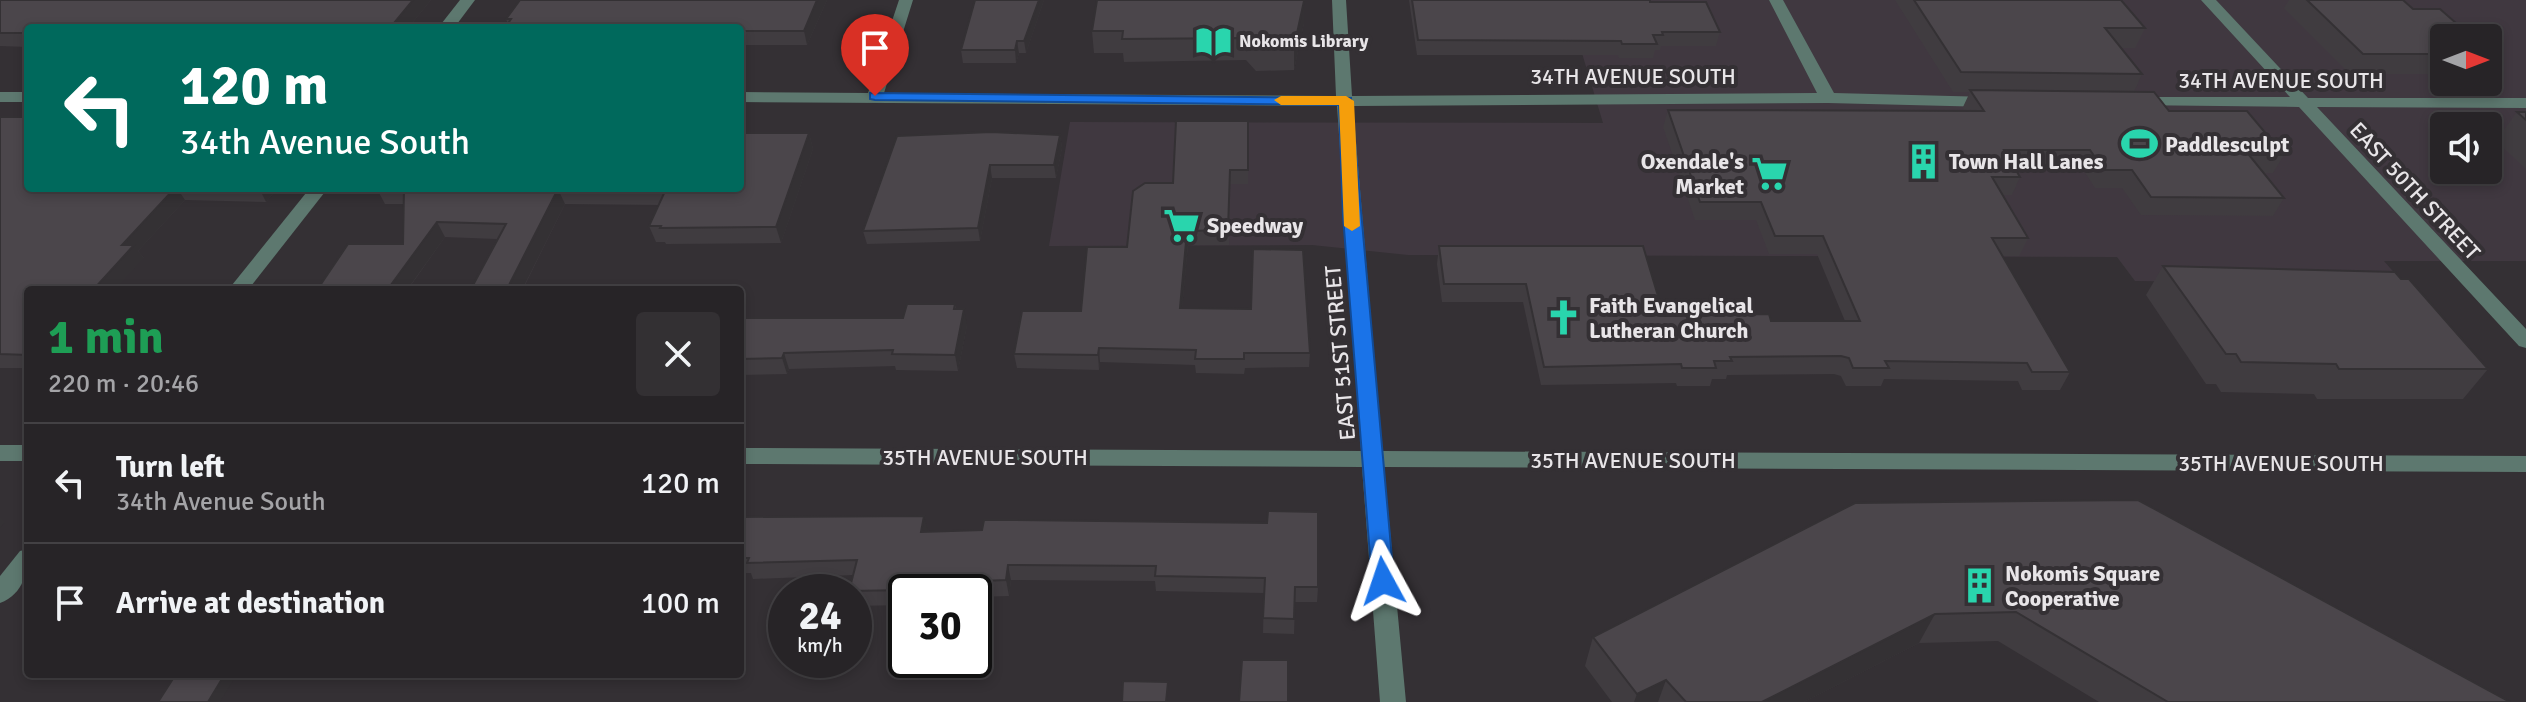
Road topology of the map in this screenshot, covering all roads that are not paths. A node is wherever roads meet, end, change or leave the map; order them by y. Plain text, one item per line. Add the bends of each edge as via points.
1 (468, 0) edge
2 (906, 0) edge
3 (1339, 0) edge
4 (1776, 0) edge
5 (2208, 0) edge
6 (449, 24) edge
7 (875, 96) junction
8 (0, 97) edge
9 (24, 97) edge
10 (744, 97) edge
11 (1828, 98) junction
12 (1346, 101) junction
13 (2010, 102) edge
14 (2120, 102) edge
15 (2303, 102) junction
16 (2526, 103) edge
17 (316, 192) edge
18 (241, 286) edge
19 (2526, 341) edge
20 (0, 453) edge
21 (24, 453) edge
22 (744, 456) edge
23 (1373, 461) junction
24 (2526, 464) edge
25 (24, 563) edge
26 (0, 593) edge
27 (1393, 702) edge

1 - 6 street
2 - 7 street
3 - 12 street, EAST 51ST STREET
4 - 11 street
5 - 15 street, EAST 50TH STREET
7 - 10 street, 34TH AVENUE SOUTH
7 - 12 street, 34TH AVENUE SOUTH
8 - 9 street
11 - 12 street, 34TH AVENUE SOUTH
11 - 13 street, 34TH AVENUE SOUTH
12 - 23 street, EAST 51ST STREET
14 - 15 street, 34TH AVENUE SOUTH
15 - 16 street, 34TH AVENUE SOUTH
15 - 19 street, EAST 50TH STREET
17 - 18 street
20 - 21 street
22 - 23 street, 35TH AVENUE SOUTH
23 - 24 street, 35TH AVENUE SOUTH
23 - 27 street, EAST 51ST STREET
25 - 26 street

